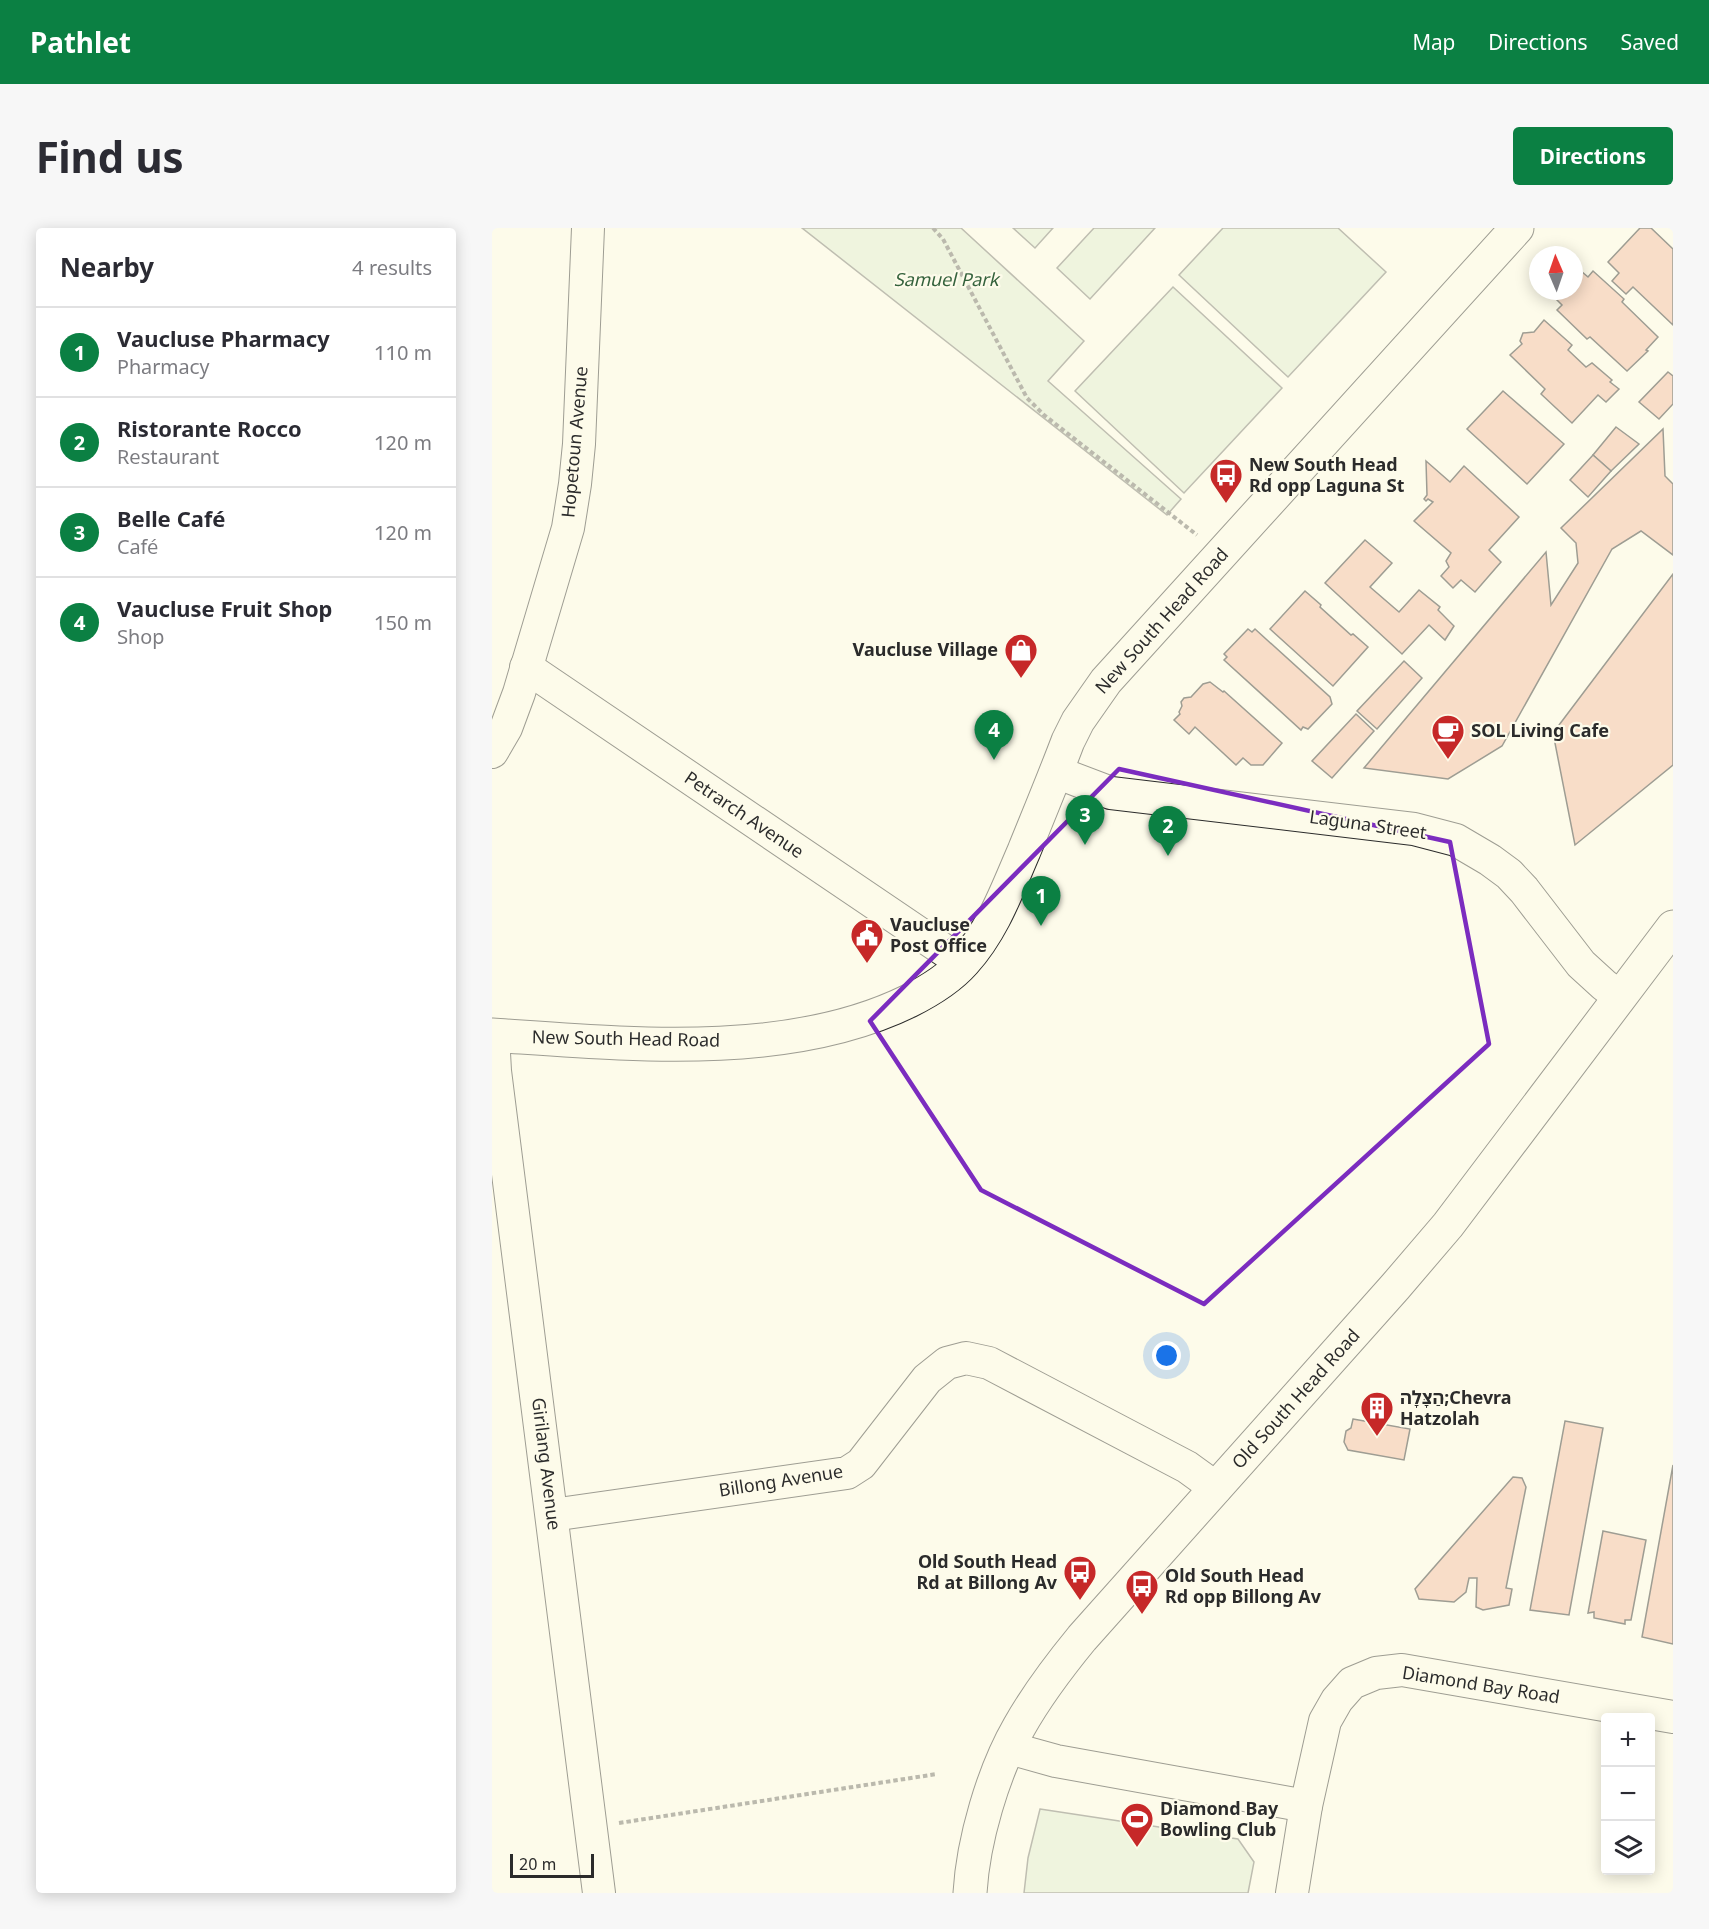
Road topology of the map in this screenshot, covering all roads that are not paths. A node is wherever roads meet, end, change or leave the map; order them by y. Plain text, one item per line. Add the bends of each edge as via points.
1 (588, 228) edge
2 (1517, 228) edge
3 (526, 667) junction
4 (492, 752) edge
5 (1056, 772) junction
6 (1673, 927) edge
7 (963, 963) junction
8 (1620, 997) junction
9 (493, 1035) edge
10 (1216, 1488) junction
11 (552, 1515) junction
12 (1673, 1718) edge
13 (1009, 1748) junction
14 (1306, 1806) junction
15 (600, 1893) edge
16 (970, 1893) edge
17 (1292, 1893) edge

1 - 3 street, Hopetoun Avenue via 575,484 568,528
2 - 5 main road, New South Head Road via 1106,681 1078,721
3 - 4 street, Hopetoun Avenue via 506,728
3 - 7 street, Petrarch Avenue
5 - 7 main road, New South Head Road via 998,913
5 - 8 street, Laguna Street via 1111,793 1414,829 1456,840 1509,874 1581,964
6 - 8 main road, Old South Head Road
7 - 9 main road, New South Head Road via 930,990 888,1011 838,1027 798,1034 715,1043 626,1043
8 - 10 main road, Old South Head Road via 1448,1225
9 - 11 street, Girilang Avenue
10 - 11 street, Billong Avenue via 1187,1467 989,1363 966,1358 947,1363 927,1378 861,1464 848,1473
10 - 13 main road, Old South Head Road via 1056,1670
11 - 15 street, Girilang Avenue
12 - 14 street, Diamond Bay Road via 1402,1670 1376,1673 1352,1683 1325,1721
13 - 14 street via 1056,1761
13 - 16 main road, Old South Head Road via 977,1841
14 - 17 street, Diamond Bay Road

